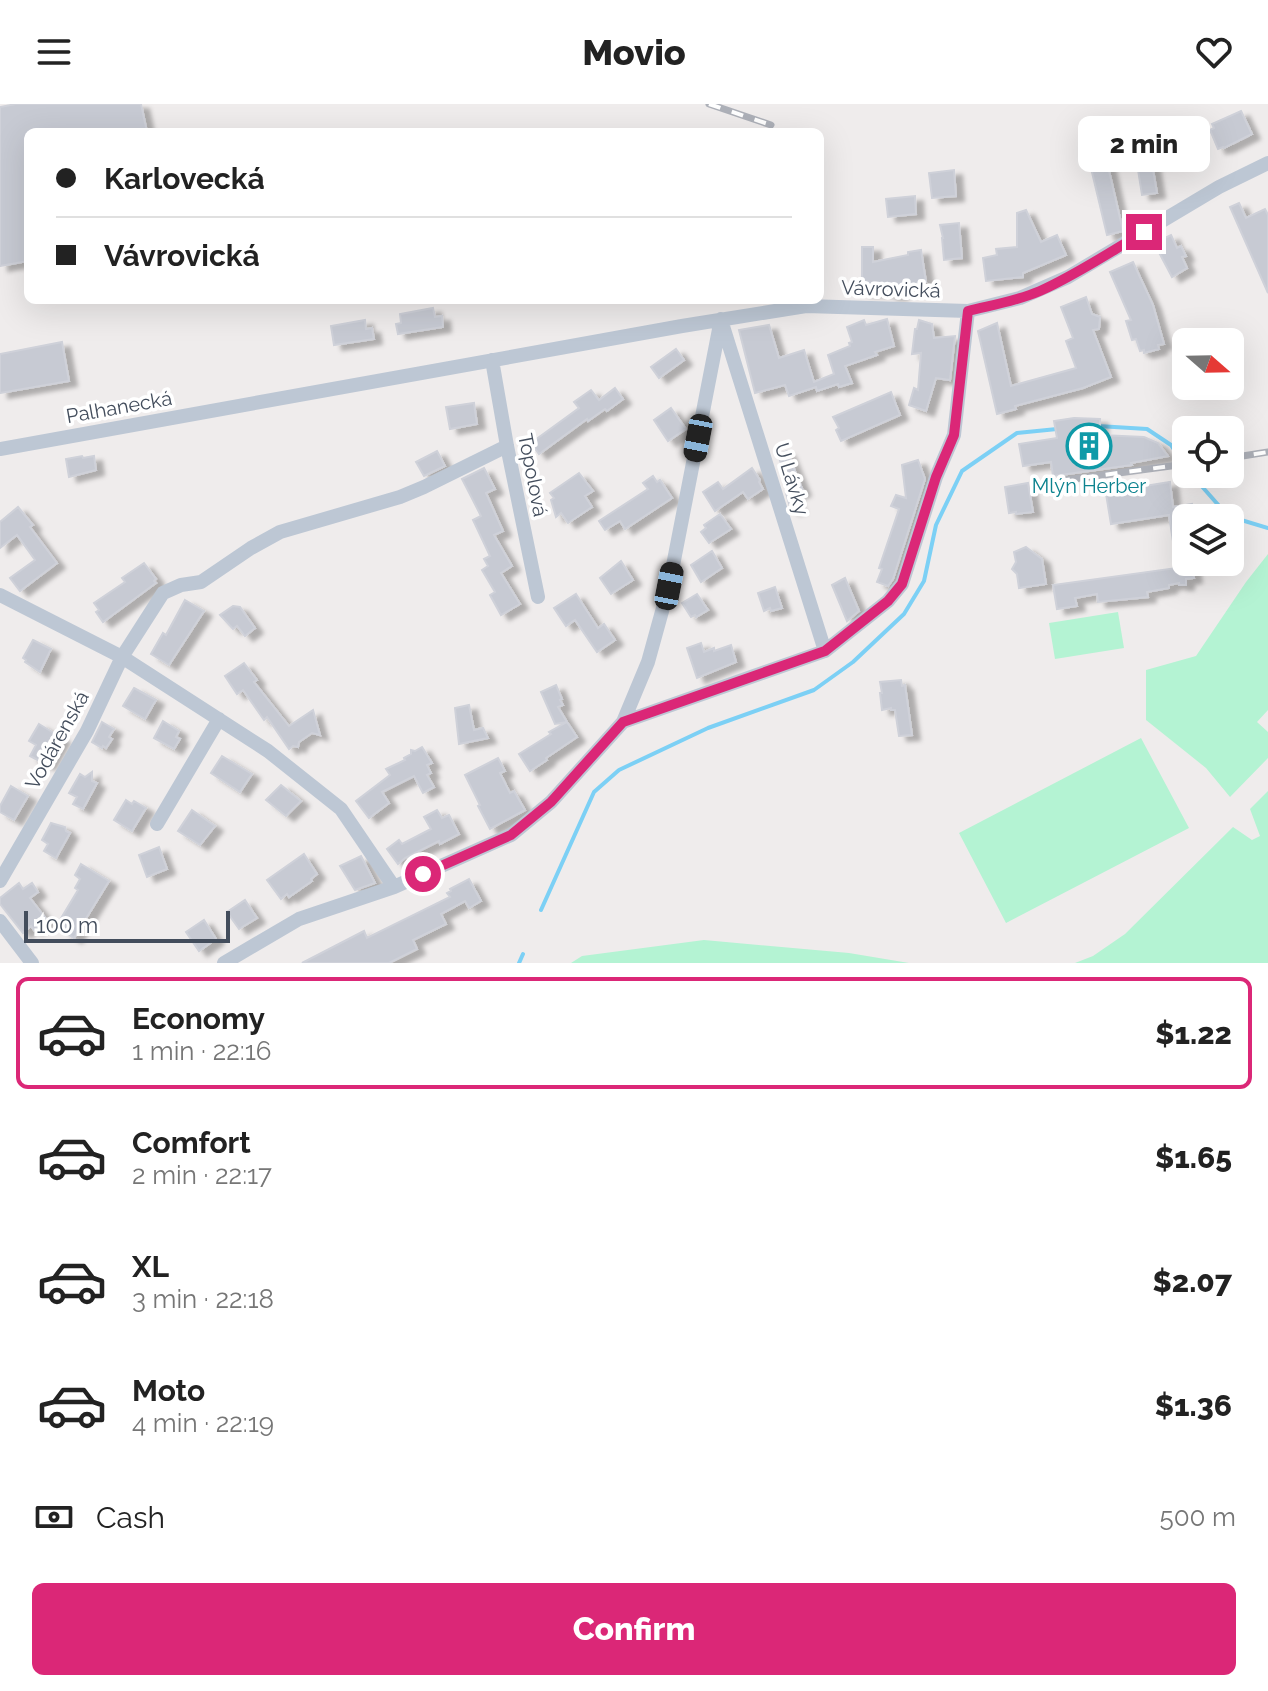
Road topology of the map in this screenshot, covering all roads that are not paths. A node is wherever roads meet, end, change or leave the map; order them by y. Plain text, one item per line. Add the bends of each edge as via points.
1 (1268, 163) edge
2 (968, 311) junction
3 (721, 319) junction
4 (492, 360) junction
5 (246, 404) joint
6 (507, 446) junction
7 (0, 449) edge
8 (0, 595) edge
9 (538, 597) dead end
10 (825, 651) junction
11 (122, 657) junction
12 (219, 719) junction
13 (623, 722) junction
14 (157, 824) dead end
15 (0, 881) edge
16 (394, 887) junction
17 (0, 921) edge
18 (32, 963) edge
19 (224, 963) edge

1 - 2 street, Vávrovická via 1059,282
2 - 3 street, Vávrovická via 806,306
2 - 10 street via 954,435 902,584
3 - 4 street, Vávrovická
3 - 10 street, U Lávky
3 - 13 street via 669,586 648,662
4 - 5 street, Vávrovická
4 - 6 street, Topolová
5 - 7 street, Palhanecká
6 - 9 street, Topolová
6 - 11 street, Vodárenská via 400,497 280,532 201,582 163,593
8 - 11 street
10 - 13 street
11 - 12 street
11 - 15 street, Vodárenská via 87,731
12 - 14 street
12 - 16 street via 341,809
13 - 16 street via 551,802 511,835
16 - 19 street via 299,919
17 - 18 street

